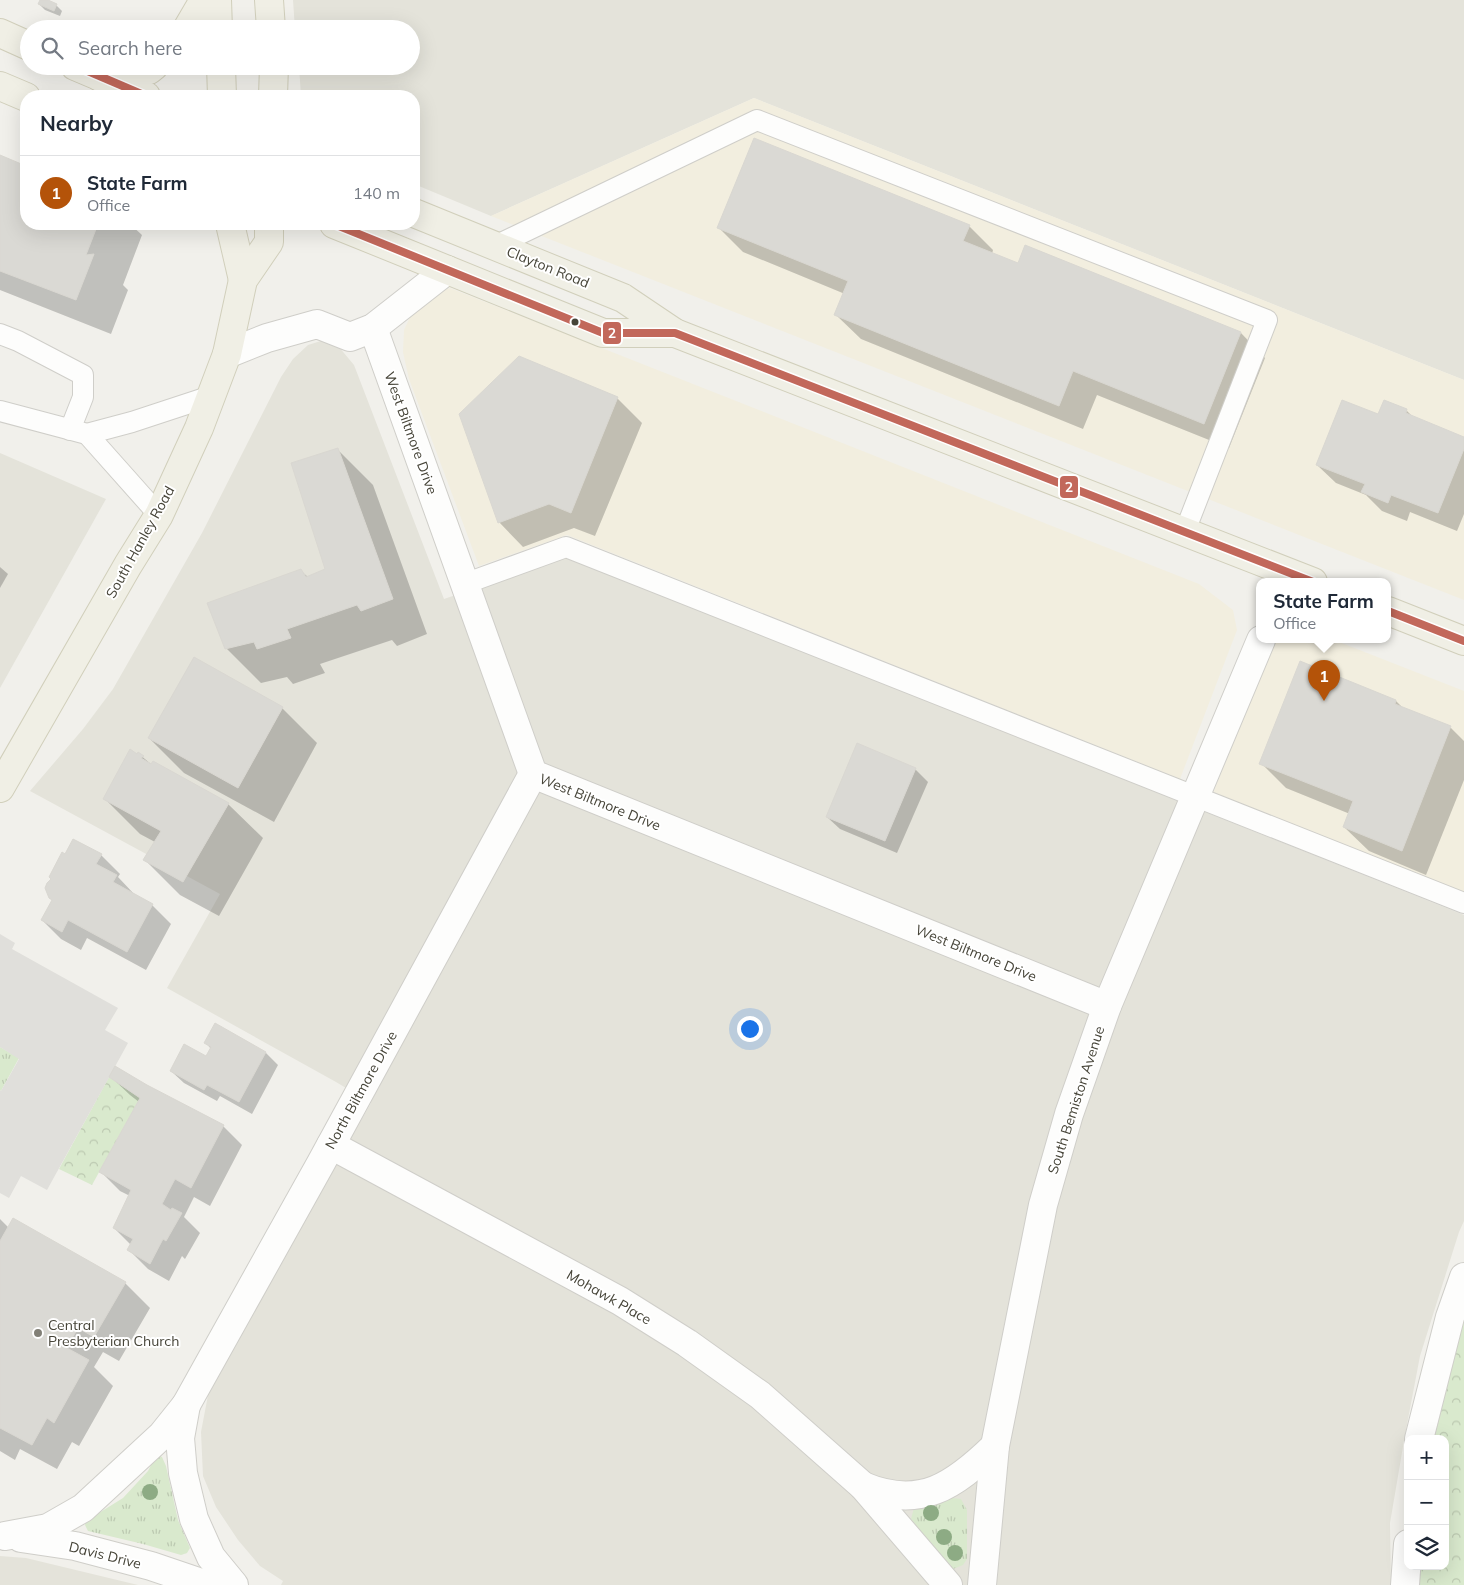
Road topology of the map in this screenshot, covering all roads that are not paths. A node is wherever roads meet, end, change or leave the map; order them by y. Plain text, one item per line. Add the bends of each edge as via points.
1 (204, 0) edge
2 (216, 0) edge
3 (269, 0) edge
4 (192, 20) edge
5 (217, 20) edge
6 (270, 20) edge
7 (0, 33) edge
8 (20, 42) edge
9 (94, 75) edge
10 (221, 75) edge
11 (274, 75) edge
12 (0, 86) edge
13 (131, 90) edge
14 (222, 90) edge
15 (273, 90) edge
16 (20, 94) edge
17 (420, 215) edge
18 (231, 230) edge
19 (269, 230) edge
20 (349, 230) edge
21 (495, 246) junction
22 (448, 270) junction
23 (243, 280) junction
24 (373, 328) junction
25 (675, 333) junction
26 (0, 334) edge
27 (227, 354) junction
28 (211, 396) junction
29 (0, 410) edge
30 (78, 432) junction
31 (159, 515) junction
32 (1185, 532) junction
33 (1294, 578) edge
34 (464, 584) junction
35 (1391, 612) edge
36 (1464, 641) edge
37 (1259, 643) edge
38 (533, 774) junction
39 (0, 788) edge
40 (1195, 796) junction
41 (1464, 903) edge
42 (1107, 1006) junction
43 (331, 1145) junction
44 (1464, 1277) edge
45 (186, 1405) junction
46 (1420, 1435) edge
47 (995, 1446) junction
48 (863, 1486) junction
49 (3, 1536) edge
50 (1406, 1570) edge
51 (207, 1585) edge
52 (234, 1585) edge
53 (948, 1585) edge
54 (982, 1585) edge
55 (1405, 1585) edge

1 - 4 main road
2 - 5 main road
3 - 6 main road
7 - 8 main road
9 - 13 main road
10 - 14 main road
11 - 15 main road
12 - 16 main road
17 - 21 main road, Clayton Road
18 - 23 main road, South Hanley Road
19 - 23 main road, South Hanley Road via 269,241
20 - 22 main road, Clayton Road
21 - 25 main road, Clayton Road via 623,298
21 - 32 lane via 757,120 1267,320
22 - 24 street
22 - 25 main road, Clayton Road via 603,333
23 - 27 main road, South Hanley Road
24 - 27 street via 350,337 317,324 267,338
24 - 34 street, West Biltmore Drive
25 - 32 main road, Clayton Road
26 - 30 lane via 83,375
27 - 28 main road, South Hanley Road
28 - 30 lane via 132,422
28 - 31 main road, South Hanley Road
29 - 30 lane
30 - 31 lane
31 - 39 main road, South Hanley Road
32 - 33 main road, Clayton Road
34 - 38 street, West Biltmore Drive
34 - 40 lane via 566,547
35 - 36 main road
37 - 40 street, South Bemiston Avenue
38 - 42 street, West Biltmore Drive
38 - 43 street, North Biltmore Drive
40 - 41 lane
40 - 42 street, South Bemiston Avenue
42 - 47 street, South Bemiston Avenue via 1069,1114 1043,1205
43 - 45 street, North Biltmore Drive
43 - 48 street, Mohawk Place via 620,1301 678,1338 760,1395
44 - 46 street via 1450,1317
45 - 49 street, North Biltmore Drive via 162,1435 83,1508 48,1528
45 - 52 street, North Biltmore Drive via 180,1438 183,1473 194,1519 211,1558
47 - 48 street, Mohawk Place via 952,1483 927,1493 902,1496 880,1493
47 - 54 street, South Bemiston Avenue
48 - 53 street, Mohawk Place
49 - 51 street, Davis Drive via 75,1546
50 - 55 street

